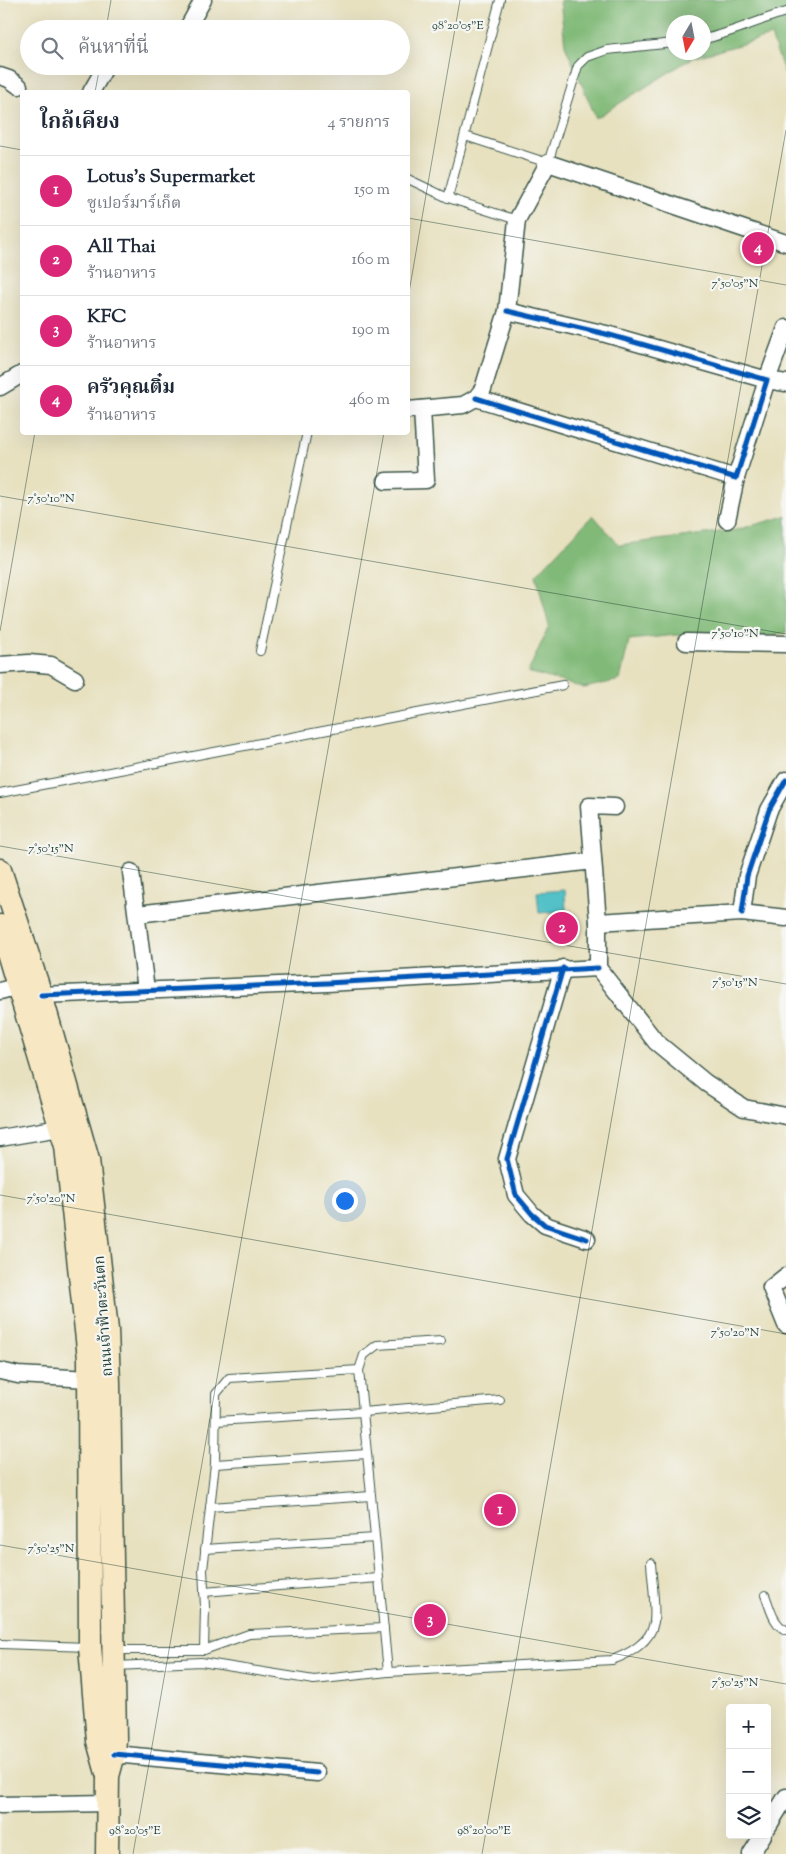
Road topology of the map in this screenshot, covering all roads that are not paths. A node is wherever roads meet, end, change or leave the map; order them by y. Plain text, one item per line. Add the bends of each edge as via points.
1 (203, 0) edge
2 (500, 0) edge
3 (786, 12) edge
4 (192, 20) edge
5 (711, 37) edge
6 (666, 44) edge
7 (101, 75) edge
8 (0, 76) edge
9 (18, 86) dead end
10 (92, 90) edge
11 (465, 136) junction
12 (548, 163) junction
13 (410, 179) edge
14 (448, 198) junction
15 (517, 220) junction
16 (786, 243) edge
17 (507, 311) junction
18 (786, 328) edge
19 (20, 375) edge
20 (767, 380) junction
21 (786, 384) edge
22 (0, 387) edge
23 (476, 398) junction
24 (415, 409) edge
25 (306, 435) edge
26 (736, 478) junction
27 (386, 481) dead end
28 (727, 520) dead end
29 (686, 642) dead end
30 (786, 644) edge
31 (260, 651) dead end
32 (0, 665) edge
33 (75, 679) dead end
34 (563, 685) dead end
35 (786, 780) edge
36 (0, 793) edge
37 (615, 806) dead end
38 (593, 861) junction
39 (0, 870) edge
40 (131, 872) dead end
41 (742, 913) junction
42 (137, 914) junction
43 (786, 918) edge
44 (598, 922) junction
45 (1, 930) edge
46 (563, 968) junction
47 (598, 968) junction
48 (9, 989) edge
49 (146, 990) junction
50 (41, 995) junction
51 (786, 1116) edge
52 (60, 1128) junction
53 (0, 1138) edge
54 (587, 1238) dead end
55 (786, 1275) edge
56 (786, 1325) edge
57 (441, 1340) dead end
58 (359, 1370) junction
59 (0, 1371) edge
60 (89, 1379) junction
61 (500, 1400) dead end
62 (363, 1412) junction
63 (216, 1421) junction
64 (367, 1454) junction
65 (215, 1464) junction
66 (371, 1496) junction
67 (210, 1508) junction
68 (375, 1538) junction
69 (205, 1549) junction
70 (651, 1563) dead end
71 (378, 1578) junction
72 (204, 1592) junction
73 (765, 1595) dead end
74 (384, 1628) junction
75 (786, 1630) edge
76 (0, 1644) edge
77 (90, 1647) junction
78 (204, 1650) junction
79 (114, 1658) junction
80 (388, 1672) junction
81 (114, 1754) junction
82 (317, 1773) dead end
83 (108, 1776) junction
84 (786, 1797) edge
85 (108, 1803) junction
86 (0, 1805) edge
87 (771, 1821) edge
88 (760, 1839) edge
89 (107, 1854) edge
90 (751, 1854) edge

1 - 4 street
2 - 11 lane
3 - 5 lane
6 - 12 lane via 607,50 587,57 578,66
7 - 10 street
8 - 9 street
11 - 12 lane
11 - 14 lane
12 - 15 street
12 - 16 street
13 - 14 lane
14 - 15 lane
15 - 17 street
17 - 20 street via 606,334
17 - 23 street via 483,389
18 - 20 street
19 - 22 street
20 - 21 street
20 - 26 street
23 - 24 street via 463,406
23 - 26 street
24 - 27 street via 426,480
25 - 31 lane
26 - 28 street
29 - 30 street
32 - 33 street via 29,663 51,666
34 - 36 lane
35 - 41 street via 769,810 747,876
37 - 38 street via 589,806
38 - 42 street
38 - 44 street
39 - 50 main road, ถนนเจ้าฟ้าตะวันตก
40 - 42 street
41 - 43 street
41 - 44 street
42 - 49 street
44 - 47 street
45 - 48 main road, ถนนเจ้าฟ้าตะวันตก
46 - 47 street
46 - 49 street via 327,983
46 - 54 street via 507,1160 516,1195 532,1214 545,1225
47 - 51 street via 656,1042 706,1083 744,1108
48 - 52 main road, ถนนเจ้าฟ้าตะวันตก
49 - 50 street
50 - 79 main road, ถนนเจ้าฟ้าตะวันตก via 88,1160 107,1330
52 - 53 street
52 - 60 main road, ถนนเจ้าฟ้าตะวันตก via 66,1146
55 - 56 street via 770,1288
57 - 58 lane via 377,1345 364,1355
58 - 62 lane
58 - 63 lane via 229,1378 216,1394
59 - 60 street
60 - 77 main road, ถนนเจ้าฟ้าตะวันตก
61 - 62 lane
62 - 63 lane
62 - 64 lane
63 - 65 lane
64 - 65 lane
64 - 66 lane
65 - 67 lane
66 - 67 lane
66 - 68 lane
67 - 69 lane
68 - 69 lane
68 - 71 lane
69 - 72 lane
70 - 80 lane via 654,1624 639,1646 620,1657
71 - 72 lane
71 - 74 lane
72 - 78 lane
73 - 75 lane via 777,1623
74 - 78 lane via 248,1634
74 - 80 lane
76 - 77 lane
77 - 83 main road, ถนนเจ้าฟ้าตะวันตก via 98,1741
78 - 79 lane
79 - 80 lane via 201,1662 314,1680
79 - 81 main road, ถนนเจ้าฟ้าตะวันตก
81 - 82 street
81 - 83 main road, ถนนเจ้าฟ้าตะวันตก
83 - 85 main road, ถนนเจ้าฟ้าตะวันตก
84 - 87 street
85 - 86 street
85 - 89 main road, ถนนเจ้าฟ้าตะวันตก
88 - 90 street

